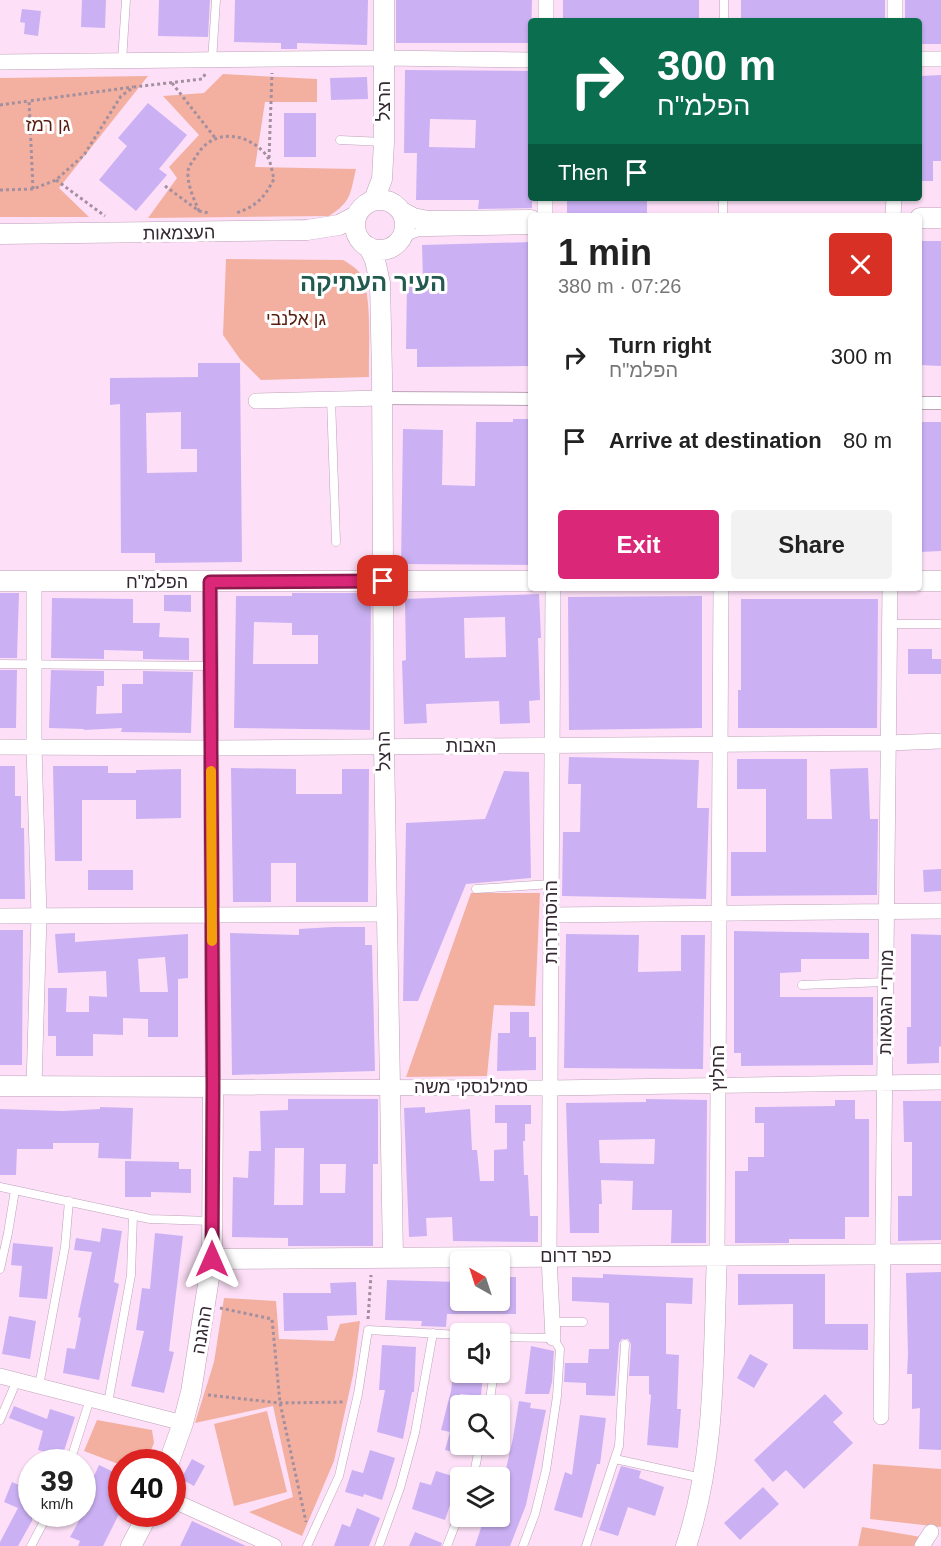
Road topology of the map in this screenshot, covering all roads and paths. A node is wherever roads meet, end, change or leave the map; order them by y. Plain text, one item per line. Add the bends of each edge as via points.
1 (126, 0) edge
2 (216, 0) edge
3 (384, 0) edge
4 (546, 0) edge
5 (724, 0) edge
6 (896, 0) edge
7 (546, 18) edge
8 (724, 18) edge
9 (895, 18) edge
10 (384, 58) junction
11 (922, 59) edge
12 (941, 59) edge
13 (273, 60) junction
14 (528, 60) edge
15 (122, 61) junction
16 (212, 61) junction
17 (0, 62) edge
18 (172, 83) junction
19 (134, 87) junction
20 (29, 101) junction
21 (0, 105) edge
22 (216, 139) junction
23 (340, 140) dead end
24 (384, 142) junction
25 (269, 158) junction
26 (56, 180) junction
27 (165, 186) dead end
28 (33, 189) junction
29 (0, 190) edge
30 (374, 200) junction
31 (199, 211) junction
32 (402, 212) junction
33 (234, 214) dead end
34 (218, 215) dead end
35 (356, 216) junction
36 (922, 218) edge
37 (941, 218) edge
38 (528, 220) edge
39 (528, 230) edge
40 (128, 233) junction
41 (0, 234) edge
42 (402, 238) junction
43 (369, 247) junction
44 (382, 398) junction
45 (331, 399) junction
46 (528, 399) edge
47 (256, 401) dead end
48 (941, 403) edge
49 (922, 404) edge
50 (336, 542) dead end
51 (0, 581) edge
52 (383, 581) junction
53 (528, 581) edge
54 (922, 581) edge
55 (941, 581) edge
56 (34, 582) junction
57 (210, 582) junction
58 (553, 591) edge
59 (721, 591) edge
60 (890, 591) edge
61 (889, 624) junction
62 (941, 624) edge
63 (0, 664) edge
64 (34, 664) junction
65 (210, 666) junction
66 (941, 741) edge
67 (888, 743) junction
68 (720, 744) junction
69 (552, 746) junction
70 (0, 747) edge
71 (34, 747) junction
72 (384, 747) junction
73 (211, 748) junction
74 (551, 884) junction
75 (476, 889) dead end
76 (941, 911) edge
77 (886, 913) junction
78 (387, 914) junction
79 (719, 914) junction
80 (551, 915) junction
81 (0, 916) edge
82 (39, 916) junction
83 (212, 916) junction
84 (886, 982) junction
85 (802, 985) dead end
86 (885, 1083) junction
87 (941, 1083) edge
88 (718, 1085) junction
89 (0, 1086) edge
90 (34, 1086) junction
91 (213, 1087) junction
92 (390, 1087) junction
93 (550, 1088) junction
94 (0, 1187) edge
95 (15, 1190) junction
96 (69, 1201) junction
97 (133, 1215) junction
98 (212, 1221) junction
99 (883, 1254) junction
100 (941, 1254) edge
101 (717, 1255) junction
102 (393, 1257) junction
103 (549, 1257) junction
104 (372, 1258) junction
105 (212, 1259) junction
106 (0, 1269) edge
107 (206, 1305) junction
108 (583, 1322) dead end
109 (368, 1330) junction
110 (553, 1330) junction
111 (433, 1333) junction
112 (450, 1334) edge
113 (510, 1336) edge
114 (625, 1344) dead end
115 (0, 1376) edge
116 (17, 1380) junction
117 (39, 1386) junction
118 (191, 1392) junction
119 (90, 1399) junction
120 (356, 1401) junction
121 (108, 1403) junction
122 (280, 1403) junction
123 (881, 1417) dead end
124 (0, 1420) edge
125 (183, 1423) junction
126 (74, 1449) edge
127 (174, 1449) edge
128 (615, 1459) junction
129 (702, 1478) junction
130 (186, 1507) edge
131 (41, 1527) edge
132 (141, 1527) edge
133 (454, 1527) edge
134 (931, 1532) dead end
135 (308, 1542) edge
136 (31, 1546) edge
137 (131, 1546) edge
138 (274, 1546) edge
139 (379, 1546) edge
140 (447, 1546) edge
141 (523, 1546) edge
142 (586, 1546) edge
143 (686, 1546) edge
144 (922, 1546) edge

1 - 15 lane
2 - 16 lane
3 - 10 street, הרצל
4 - 7 street
5 - 8 lane
6 - 9 street
10 - 13 street
10 - 14 street
10 - 24 street, הרצל
11 - 12 street
13 - 16 street
13 - 25 path
15 - 16 street
15 - 17 street
16 - 18 path via 202,79
18 - 19 path
18 - 22 path
19 - 20 path
19 - 26 path via 121,96 84,155
20 - 21 path
20 - 28 path
22 - 25 path via 225,135 244,138
22 - 31 path via 199,151 188,169 191,193
23 - 24 lane
24 - 30 street, הרצל via 382,179
25 - 33 path via 274,178 267,191 253,208
26 - 28 path
26 - 40 path
27 - 31 path
28 - 29 path
30 - 32 street via 393,203
30 - 35 street via 366,203
31 - 34 path
32 - 38 street via 428,220
32 - 42 street
35 - 40 street, העצמאות via 339,225 308,230
35 - 43 street via 358,237
36 - 37 street
39 - 42 lane via 429,232
40 - 41 street, העצמאות
42 - 43 street via 383,250
43 - 44 street, הרצל via 380,283
44 - 45 street
44 - 46 street
44 - 52 street, הרצל
45 - 47 street
45 - 50 lane
48 - 49 street
51 - 56 street, הפלמ"ח
52 - 53 street, הפלמ"ח
52 - 57 street, הפלמ"ח
52 - 72 street, הרצל
54 - 55 street
56 - 57 street, הפלמ"ח
56 - 64 street
57 - 65 street, ההגנה
58 - 69 street, ההסתדרות
59 - 68 street, החלוץ
60 - 61 street, מורדי הגטאות
61 - 62 lane
61 - 67 street, מורדי הגטאות
63 - 64 lane
64 - 65 lane
64 - 71 street
65 - 73 street, ההגנה
66 - 67 street, האבות
67 - 68 street, האבות
67 - 77 street, מורדי הגטאות
68 - 69 street, האבות
68 - 79 street, החלוץ
69 - 72 street, האבות
69 - 74 street, ההסתדרות
70 - 71 street, האבות
71 - 73 street, האבות
71 - 82 street
72 - 73 street, האבות
72 - 78 street, הרצל
73 - 83 street, ההגנה
74 - 75 lane
74 - 80 street, ההסתדרות
76 - 77 street
77 - 79 street
77 - 84 street, מורדי הגטאות
78 - 83 street
78 - 92 street, הרצל
79 - 80 street
79 - 88 street, החלוץ
80 - 93 street, ההסתדרות
81 - 82 street
82 - 83 street
82 - 90 street
83 - 91 street, ההגנה
84 - 85 lane
84 - 86 street, מורדי הגטאות
86 - 87 street, סמילנסקי משה
86 - 88 street, סמילנסקי משה
86 - 99 street, מורדי הגטאות
88 - 93 street, סמילנסקי משה
88 - 101 street, החלוץ
89 - 90 street, סמילנסקי משה
90 - 91 street, סמילנסקי משה
91 - 92 street, סמילנסקי משה
91 - 98 street, ההגנה
92 - 93 street, סמילנסקי משה
92 - 102 street, הרצל
93 - 103 street, ההסתדרות
94 - 95 lane
95 - 96 lane
95 - 106 lane
96 - 97 lane
96 - 117 lane via 65,1246
97 - 98 lane
97 - 121 lane via 131,1275
98 - 105 street, ההגנה
99 - 100 street, כפר דרום
99 - 101 street, כפר דרום
99 - 123 street, מורדי הגטאות
101 - 103 street, כפר דרום
101 - 129 street, החלוץ via 710,1424
102 - 103 street, כפר דרום
102 - 104 street, כפר דרום
103 - 110 street, ההסתדרות
104 - 105 street, כפר דרום
104 - 109 path
105 - 107 street, ההגנה
107 - 118 street, ההגנה
107 - 122 path via 272,1319
108 - 110 lane
109 - 111 lane
109 - 120 lane
110 - 113 lane
110 - 141 lane via 560,1349 557,1396 546,1470
111 - 112 lane
111 - 139 lane via 415,1432
114 - 128 lane
115 - 116 street
116 - 117 street
116 - 124 lane
117 - 119 street
118 - 122 path
118 - 125 street, ההגנה
119 - 121 street
119 - 126 lane
120 - 122 path
120 - 135 lane via 339,1476
121 - 125 street
122 - 135 path
125 - 127 street, ההגנה
128 - 129 lane
128 - 142 lane
129 - 143 street, החלוץ
130 - 138 street via 246,1537
131 - 136 lane
132 - 137 street
133 - 140 lane
134 - 144 street

